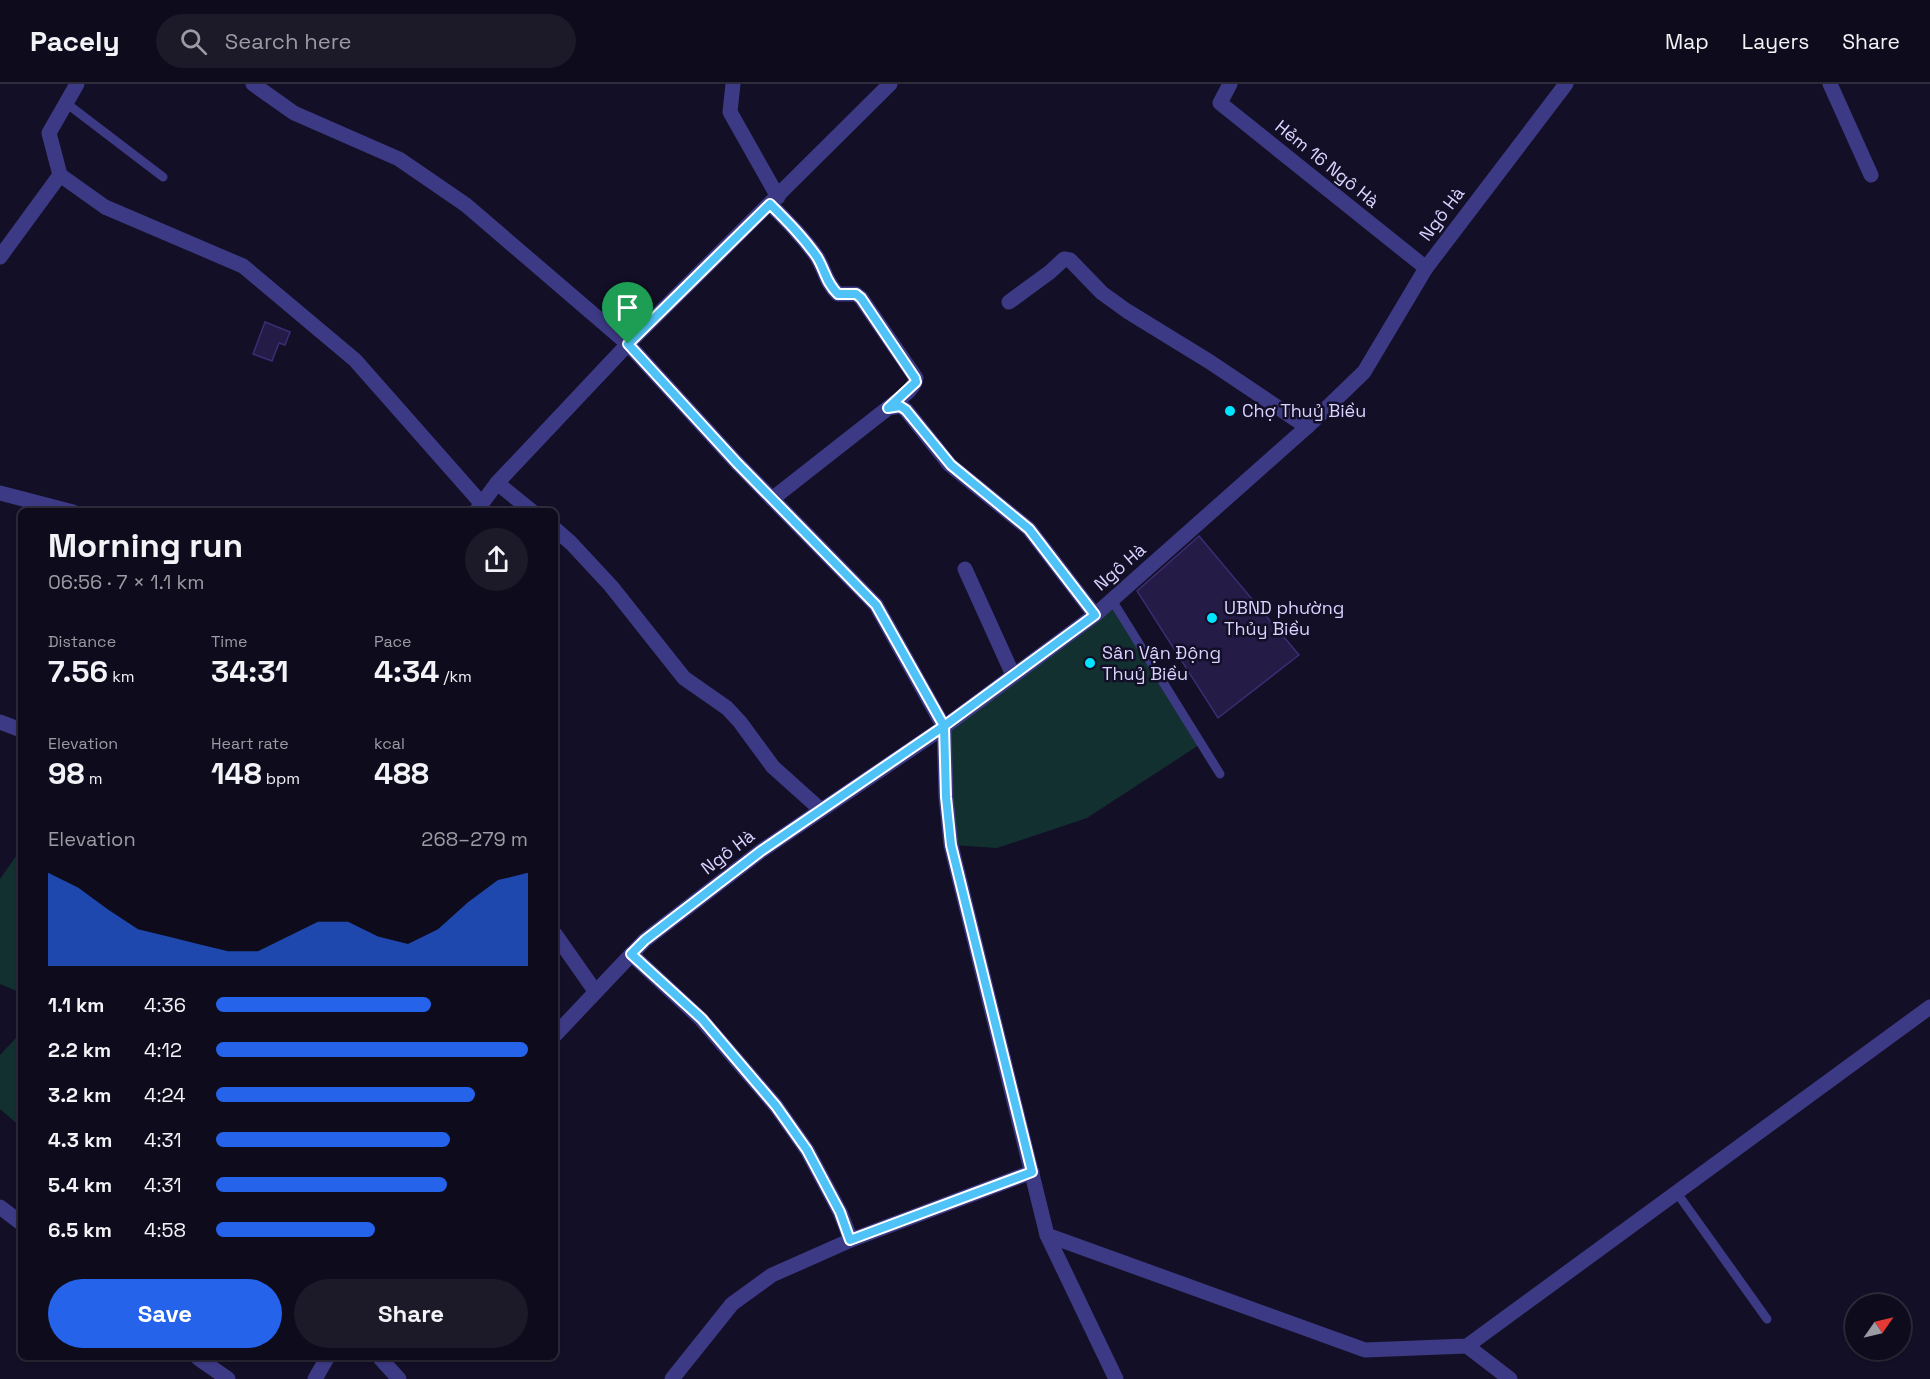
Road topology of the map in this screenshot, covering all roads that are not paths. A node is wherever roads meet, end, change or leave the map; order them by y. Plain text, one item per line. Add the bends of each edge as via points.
1 (77, 84) edge
2 (253, 84) edge
3 (733, 84) edge
4 (890, 84) edge
5 (1230, 84) edge
6 (1566, 84) edge
7 (1830, 84) edge
8 (66, 103) junction
9 (60, 175) junction
10 (1871, 175) dead end
11 (163, 177) dead end
12 (774, 200) junction
13 (0, 257) edge
14 (1426, 268) junction
15 (1009, 302) dead end
16 (628, 344) junction
17 (888, 408) junction
18 (1307, 427) junction
19 (497, 483) junction
20 (0, 492) edge
21 (772, 499) junction
22 (58, 508) edge
23 (479, 508) edge
24 (528, 508) edge
25 (558, 532) edge
26 (966, 569) dead end
27 (1112, 600) junction
28 (1095, 615) junction
29 (1013, 675) junction
30 (0, 722) edge
31 (944, 726) junction
32 (18, 729) edge
33 (1220, 774) dead end
34 (821, 810) junction
35 (558, 938) edge
36 (631, 954) junction
37 (595, 991) junction
38 (1930, 1007) edge
39 (558, 1032) edge
40 (1032, 1172) junction
41 (1677, 1192) junction
42 (0, 1207) edge
43 (18, 1221) edge
44 (1047, 1236) junction
45 (850, 1240) junction
46 (1767, 1319) dead end
47 (1467, 1347) junction
48 (201, 1360) edge
49 (326, 1360) edge
50 (382, 1360) edge
51 (228, 1379) edge
52 (315, 1379) edge
53 (399, 1379) edge
54 (672, 1379) edge
55 (1116, 1379) edge
56 (1510, 1379) edge

1 - 8 street
2 - 16 street via 294,112 399,159 466,205
3 - 12 street via 730,112
4 - 12 street
5 - 14 street, Hẻm 16 Ngô Hà via 1220,103
6 - 14 street, Ngô Hà
7 - 10 street
8 - 9 street via 50,133
8 - 11 lane
9 - 13 street
9 - 23 street via 105,207 243,266 356,360
12 - 16 street
12 - 17 street via 819,261 831,288 838,294 856,294 861,298 915,378 911,388
14 - 18 street, Ngô Hà via 1364,372
15 - 18 street via 1064,259 1070,260 1102,293 1127,311
16 - 19 street
16 - 21 street
17 - 21 street
17 - 28 street via 900,406 906,410 951,465 1029,529
18 - 27 street, Ngô Hà
19 - 23 street
19 - 24 street
20 - 22 street
21 - 31 street via 876,605
25 - 34 street via 611,586 684,678 727,708 773,767
26 - 29 street
27 - 28 street, Ngô Hà
27 - 33 lane
28 - 29 street, Ngô Hà
29 - 31 street, Ngô Hà
30 - 32 street
31 - 34 street, Ngô Hà
31 - 40 street via 951,845
34 - 36 street, Ngô Hà via 761,851
35 - 37 street
36 - 37 street, Ngô Hà
36 - 45 street via 702,1019 776,1106 807,1150 840,1212
37 - 39 street, Ngô Hà
38 - 41 street
40 - 44 street
40 - 45 street
41 - 46 lane
41 - 47 street
42 - 43 street
44 - 47 street via 1365,1350
44 - 55 street
45 - 54 street via 772,1275 732,1304
47 - 56 street
48 - 51 street
49 - 52 street
50 - 53 street

